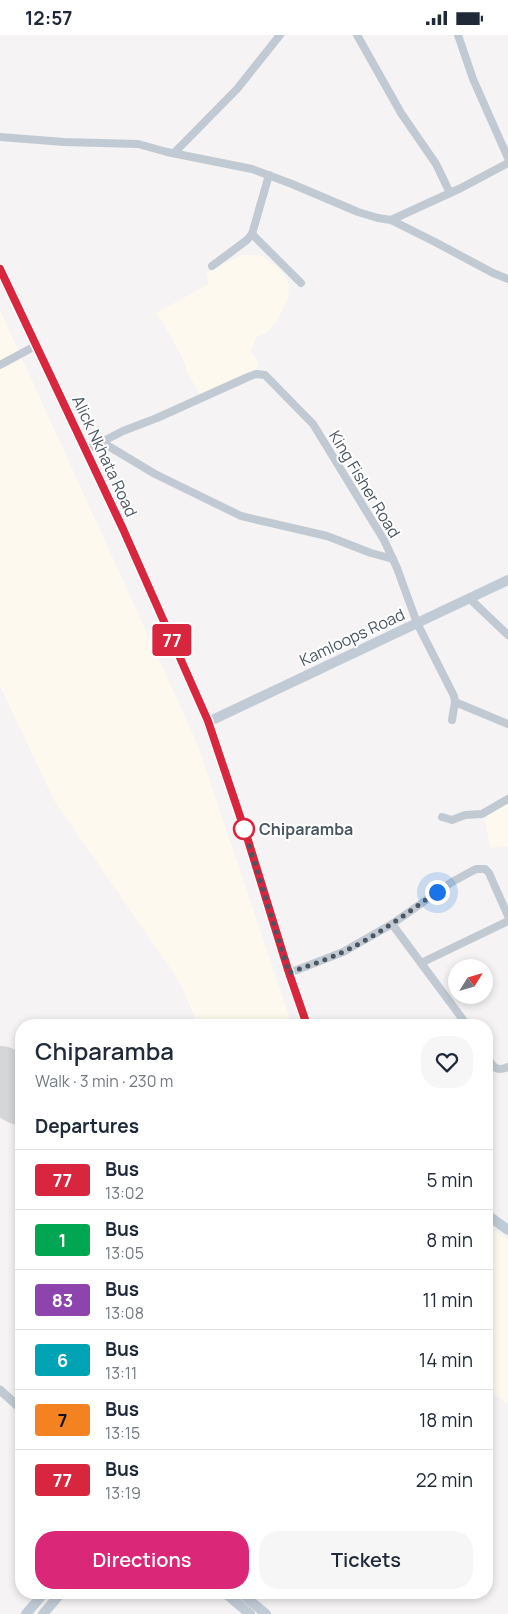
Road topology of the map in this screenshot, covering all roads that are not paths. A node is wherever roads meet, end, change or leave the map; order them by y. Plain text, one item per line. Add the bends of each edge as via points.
1 (280, 35) edge
2 (357, 35) edge
3 (458, 35) edge
4 (0, 137) edge
5 (174, 153) junction
6 (508, 158) edge
7 (508, 163) edge
8 (269, 175) junction
9 (450, 193) junction
10 (391, 220) junction
11 (252, 234) junction
12 (212, 266) dead end
13 (0, 269) edge
14 (508, 279) edge
15 (302, 283) dead end
16 (37, 345) junction
17 (0, 365) edge
18 (100, 441) junction
19 (86, 450) junction
20 (393, 559) junction
21 (508, 579) edge
22 (469, 598) junction
23 (417, 623) junction
24 (508, 635) edge
25 (455, 701) junction
26 (452, 720) dead end
27 (208, 721) junction
28 (508, 724) edge
29 (508, 799) edge
30 (442, 817) dead end
31 (508, 916) edge
32 (508, 921) edge
33 (392, 923) junction
34 (421, 963) junction
35 (289, 973) junction
36 (305, 1019) edge
37 (463, 1019) edge
38 (493, 1064) edge
39 (508, 1067) edge
40 (493, 1220) edge
41 (508, 1230) edge
42 (0, 1390) edge
43 (15, 1404) edge
44 (39, 1599) edge
45 (56, 1599) edge
46 (232, 1599) edge
47 (248, 1599) edge
48 (26, 1614) edge
49 (43, 1614) edge
50 (250, 1614) edge
51 (266, 1614) edge

1 - 5 street via 237,89
2 - 9 street via 401,113 436,164
3 - 6 street via 473,79
4 - 5 street via 138,144
5 - 8 street
7 - 9 street
8 - 10 street via 358,212
8 - 11 street
9 - 10 street
10 - 14 street
11 - 12 street
11 - 15 street
13 - 16 main road, Alick Nkhata Road
16 - 17 street
16 - 19 main road, Alick Nkhata Road
18 - 19 street
18 - 20 street via 155,474 241,516 327,536
18 - 20 street, King Fisher Road via 248,377 265,375 314,424
19 - 27 main road, Alick Nkhata Road
20 - 23 street, King Fisher Road
21 - 22 main road, Kamloops Road
22 - 23 main road, Kamloops Road
22 - 24 street
23 - 25 street, King Fisher Road
23 - 27 main road, Kamloops Road
25 - 26 street
25 - 28 street
27 - 35 main road, Alick Nkhata Road
29 - 30 street via 482,814 452,820
31 - 33 street via 490,873 476,869
32 - 34 street
33 - 34 street
33 - 35 street via 343,952
34 - 37 street
35 - 36 main road, Alick Nkhata Road
38 - 39 street via 500,1070
40 - 41 main road
42 - 43 street
44 - 48 main road
45 - 49 main road
46 - 50 main road
47 - 51 main road

